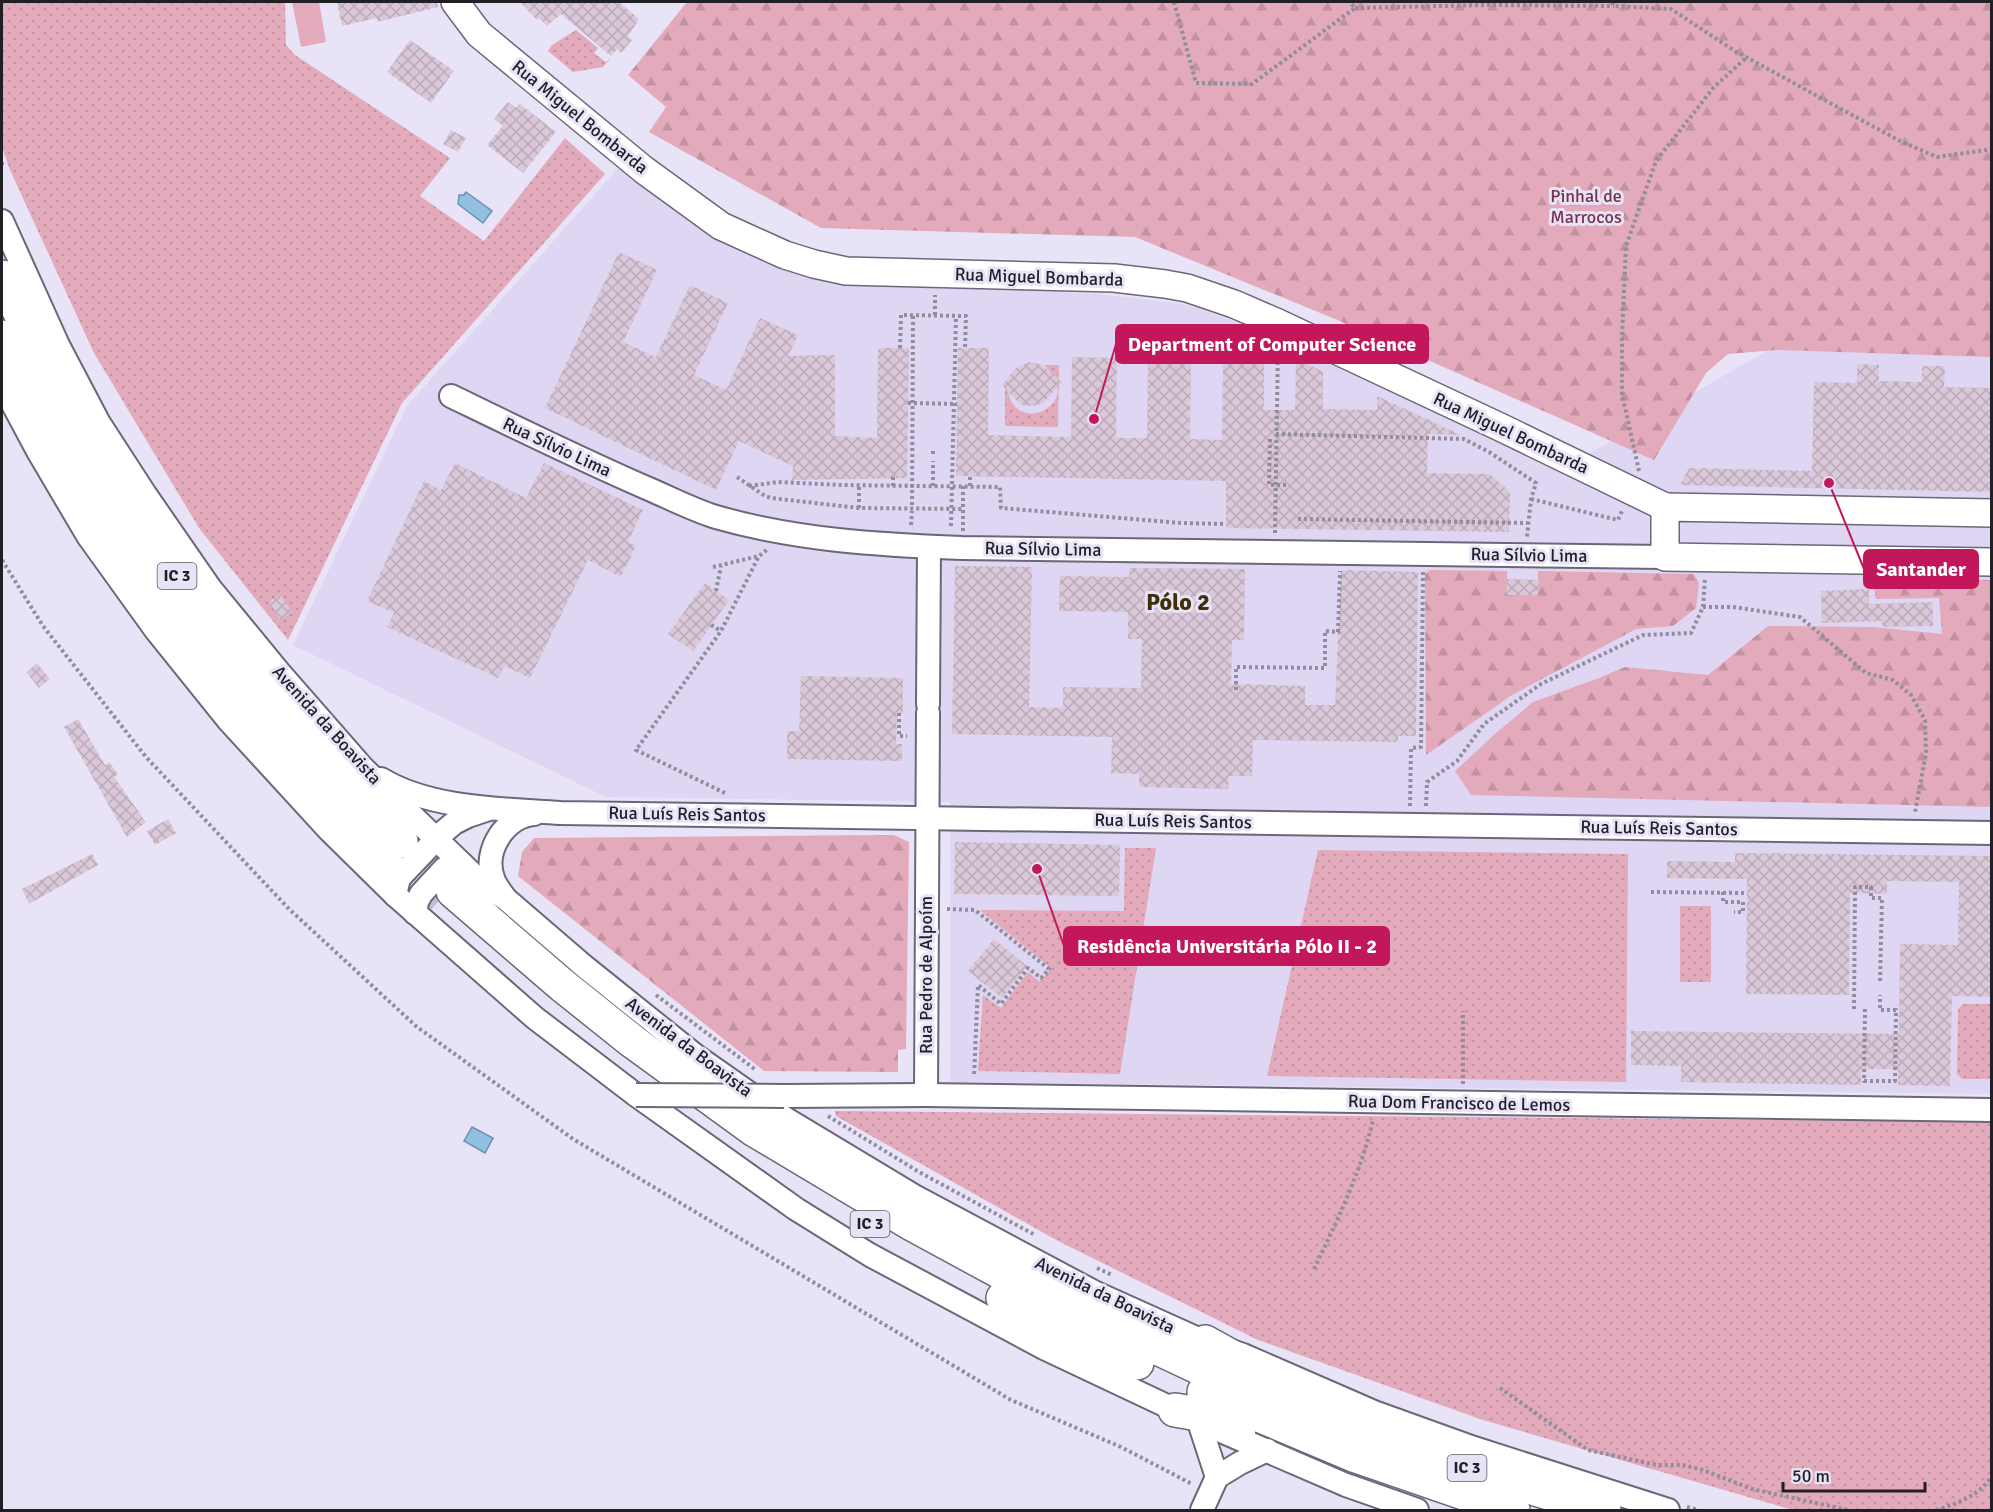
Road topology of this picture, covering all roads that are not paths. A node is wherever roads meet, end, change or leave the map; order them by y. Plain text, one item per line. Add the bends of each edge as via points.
1 (455, 2) edge
2 (2, 221) edge
3 (2, 277) edge
4 (2, 337) edge
5 (2, 384) edge
6 (451, 396) dead end
7 (1665, 507) junction
8 (1992, 513) edge
9 (930, 547) junction
10 (1665, 557) junction
11 (1992, 562) edge
12 (363, 768) junction
13 (491, 809) junction
14 (560, 813) junction
15 (928, 818) junction
16 (1992, 833) edge
17 (435, 840) junction
18 (442, 893) junction
19 (395, 895) junction
20 (506, 899) junction
21 (636, 1095) junction
22 (926, 1095) junction
23 (1992, 1110) edge
24 (1204, 1342) junction
25 (1187, 1416) junction
26 (1361, 1443) junction
27 (1267, 1450) junction
28 (1209, 1494) edge
29 (1417, 1510) edge
30 (1513, 1510) edge
31 (1604, 1510) edge
32 (1668, 1510) edge

1 - 7 street, Rua Miguel Bombarda via 479,34 644,170 721,226 762,246 846,271 1114,278 1187,288 1269,320
2 - 12 street, Avenida da Boavista via 58,345 99,423 145,494 210,588
3 - 4 highway, Avenida da Boavista / IC 3 via 127,506 194,600 394,849 298,767 172,618 88,494
5 - 19 street, Avenida da Boavista via 88,536 154,629 229,721
6 - 9 street, Rua Sílvio Lima via 602,469 714,516 798,536
7 - 8 street
7 - 10 street
9 - 10 street, Rua Sílvio Lima
9 - 15 street, Rua Pedro de Alpoím
10 - 11 street, Rua Sílvio Lima
12 - 13 street, Rua Luís Reis Santos via 391,785 439,801
12 - 17 street, Avenida da Boavista
13 - 14 street, Rua Luís Reis Santos
13 - 17 street via 461,819
14 - 15 street, Rua Luís Reis Santos
14 - 20 street via 523,815 505,827 491,857 492,877
15 - 16 street, Rua Luís Reis Santos
15 - 22 street, Rua Pedro de Alpoím
17 - 18 street, Avenida da Boavista
17 - 19 street via 399,878
18 - 19 street, Avenida da Boavista
18 - 20 street, Avenida da Boavista via 485,886
18 - 21 street, Avenida da Boavista via 535,1018
18 - 26 highway, Avenida da Boavista / IC 3 via 551,1000 737,1140 883,1232 1057,1328 1189,1386
20 - 24 street, Avenida da Boavista via 696,1056 786,1119 1010,1248
21 - 22 street, bridge
21 - 25 street, Avenida da Boavista via 796,1209 870,1255 1044,1348
22 - 23 street, Rua Dom Francisco de Lemos
24 - 26 highway via 1333,1406
24 - 32 street, Avenida da Boavista via 1374,1412
25 - 26 highway via 1204,1416 1289,1448
25 - 27 street, Avenida da Boavista
25 - 28 street
26 - 30 highway, Avenida da Boavista / IC 3
26 - 31 highway, Avenida da Boavista / IC 3 via 1467,1468
27 - 28 street via 1240,1463
27 - 29 street, Avenida da Boavista via 1346,1485

